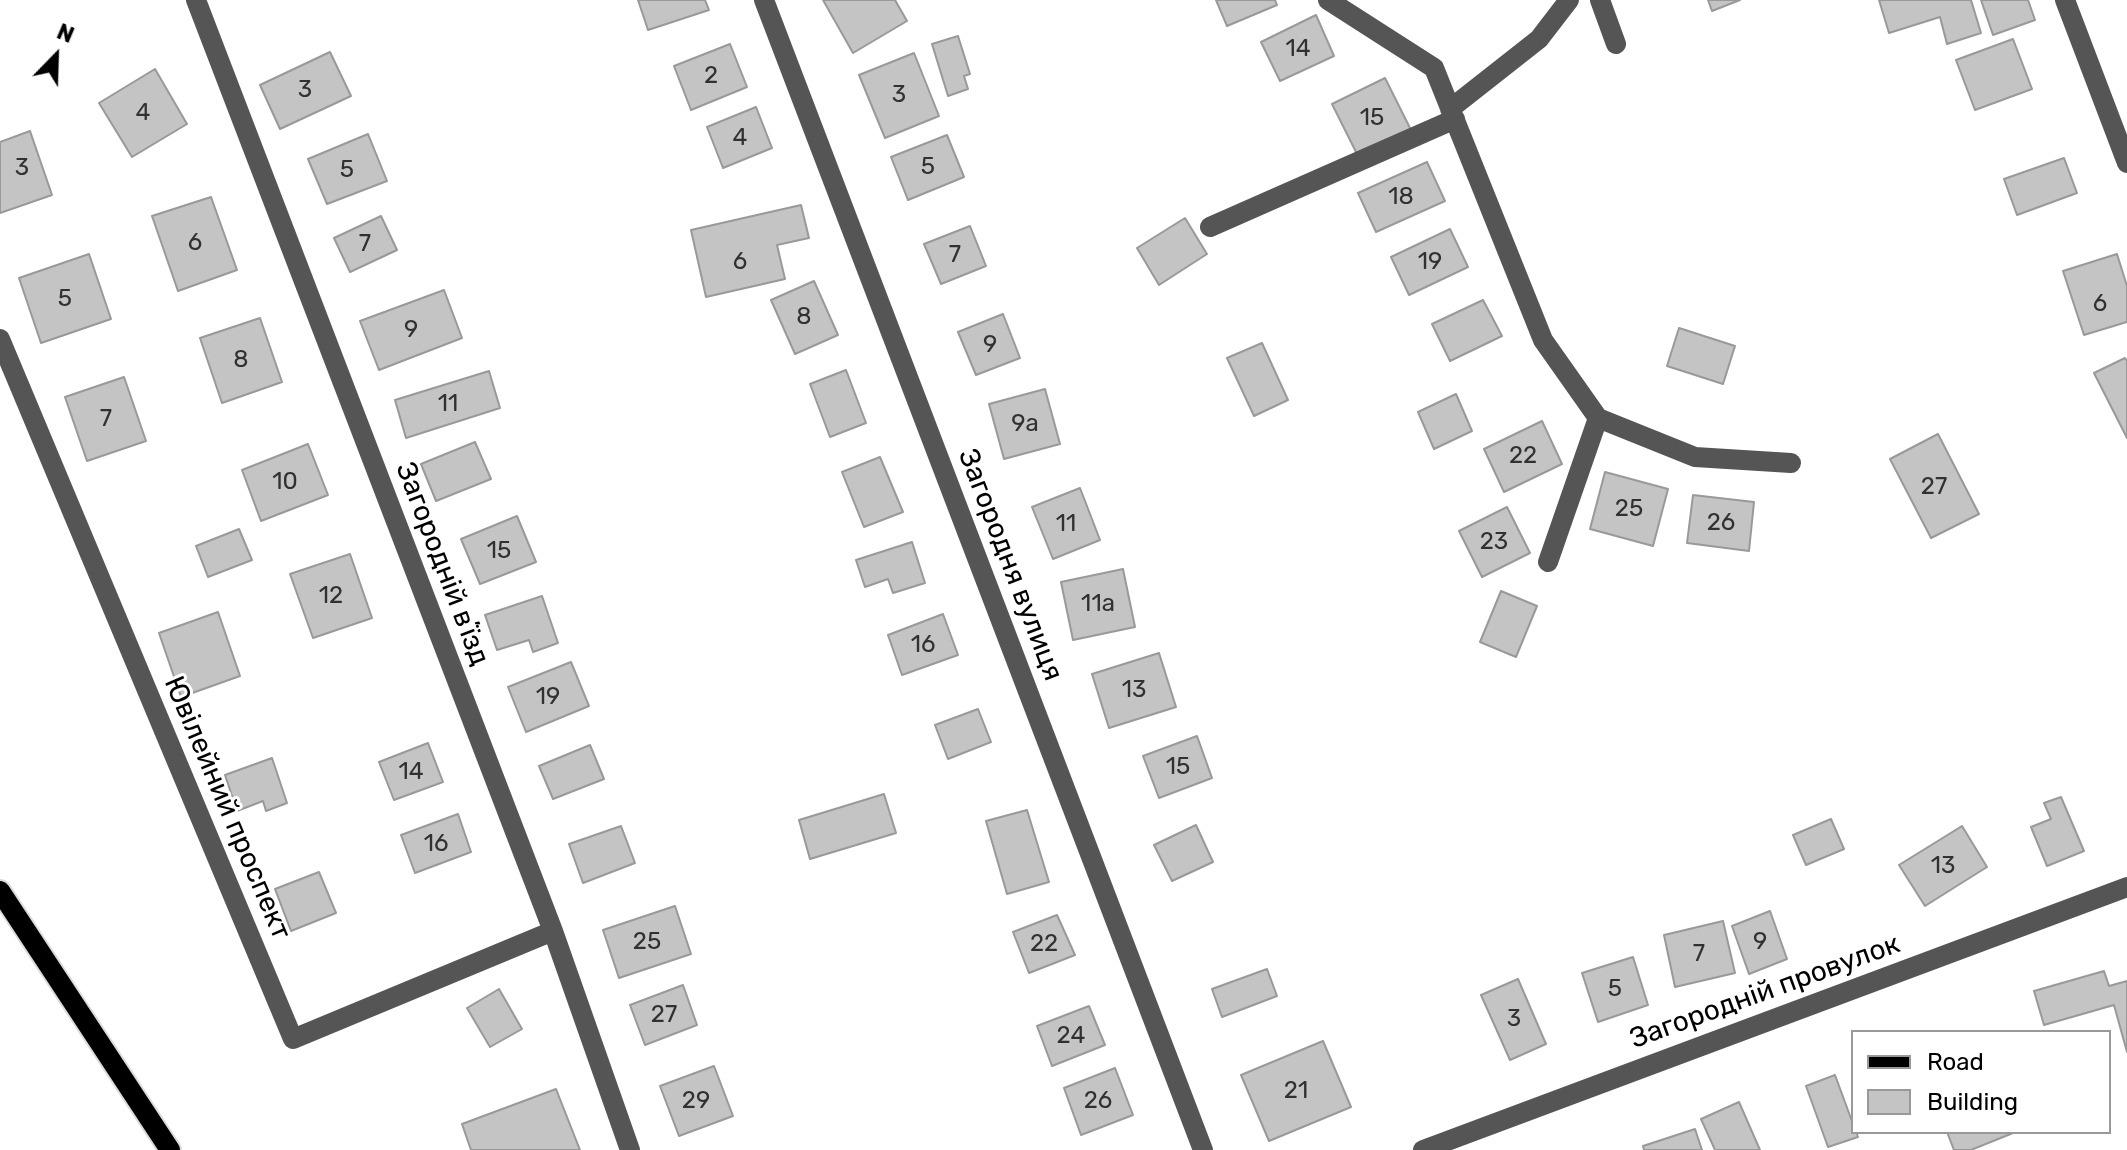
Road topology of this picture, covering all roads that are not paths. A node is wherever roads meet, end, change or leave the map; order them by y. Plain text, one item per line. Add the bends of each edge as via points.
1 (196, 0) edge
2 (764, 0) edge
3 (1328, 0) edge
4 (1569, 0) edge
5 (1600, 0) edge
6 (2065, 0) edge
7 (1616, 44) dead end
8 (1452, 114) junction
9 (2127, 163) edge
10 (1210, 227) dead end
11 (0, 339) edge
12 (1598, 418) junction
13 (1791, 463) dead end
14 (1548, 562) dead end
15 (2127, 887) edge
16 (0, 891) edge
17 (553, 931) junction
18 (170, 1150) edge
19 (630, 1150) edge
20 (1203, 1150) edge
21 (1423, 1150) edge

1 - 17 street, Загородній вʼїзд
2 - 20 street, Загородня вулиця
3 - 8 street via 1434,68
4 - 8 street via 1539,39
5 - 7 street
6 - 9 street
8 - 10 street
8 - 12 street via 1543,340
11 - 17 street, Ювілейний проспект via 293,1039
12 - 13 street via 1695,457
12 - 14 street
15 - 21 street, Загородній провулок
16 - 18 main road
17 - 19 street, Загородній вʼїзд

